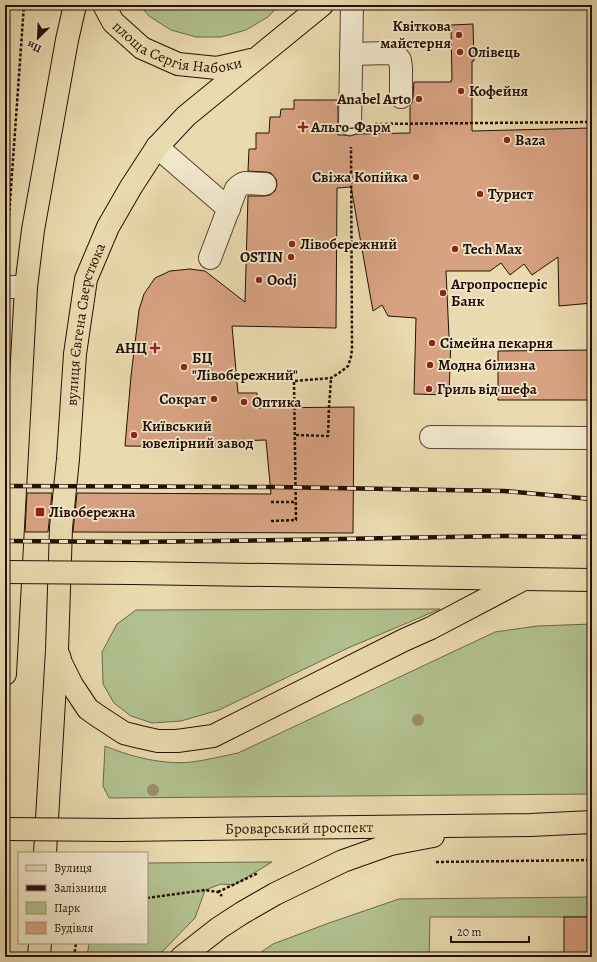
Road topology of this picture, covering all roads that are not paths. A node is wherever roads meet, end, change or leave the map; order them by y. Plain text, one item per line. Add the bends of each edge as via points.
1 (75, 5) edge
2 (104, 5) edge
3 (352, 5) edge
4 (314, 9) edge
5 (351, 54) junction
6 (256, 58) junction
7 (401, 97) dead end
8 (350, 124) road end
9 (157, 147) junction
10 (264, 184) dead end
11 (229, 209) junction
12 (210, 258) dead end
13 (16, 287) edge
14 (432, 437) dead end
15 (592, 438) edge
16 (5, 572) edge
17 (524, 579) junction
18 (592, 580) edge
19 (6, 646) edge
20 (58, 650) junction
21 (5, 674) edge
22 (592, 812) edge
23 (592, 822) edge
24 (531, 825) junction
25 (5, 828) edge
26 (46, 852) edge
27 (40, 944) edge
28 (39, 957) edge
29 (182, 957) edge

1 - 13 main road via 35,222
2 - 6 main road, площа Сергія Набоки via 113,22 142,48 178,64 217,68
3 - 5 lane
4 - 6 main road, площа Сергія Набоки
5 - 7 lane via 388,52 396,55 401,68
5 - 8 lane
6 - 9 main road, вулиця Євгена Сверстюка via 186,116
9 - 11 lane
9 - 20 main road, вулиця Євгена Сверстюка via 108,227 86,279 75,354 61,528
10 - 11 lane via 242,184 236,189
11 - 12 lane
13 - 19 main road
14 - 15 lane
16 - 17 main road, bridge
17 - 18 main road
17 - 20 main road via 213,736 158,741 124,733 88,709 72,685 61,663
19 - 21 main road
20 - 26 main road, вулиця Євгена Сверстюка
22 - 24 main road
23 - 24 main road, Броварський проспект
24 - 25 main road, Броварський проспект, bridge via 119,830
24 - 29 main road via 435,835 391,844 342,862 242,913
27 - 28 main road

